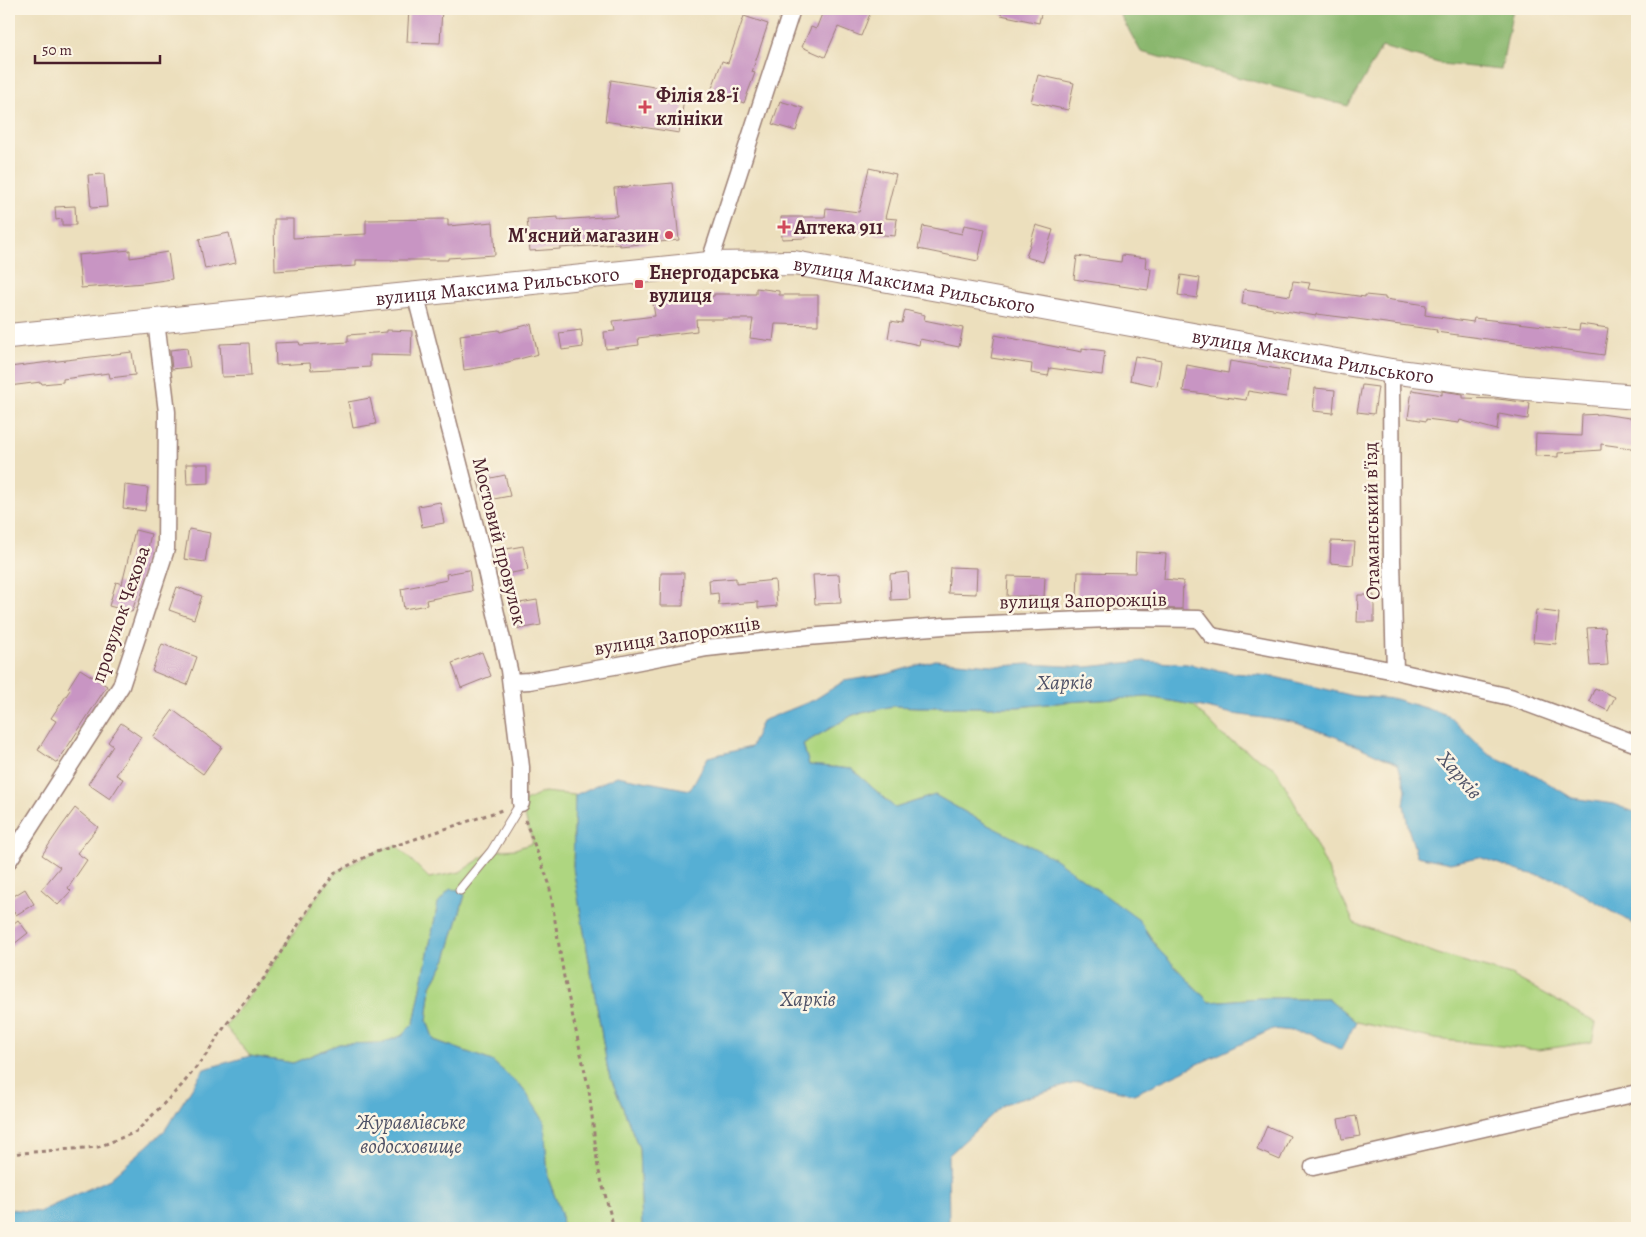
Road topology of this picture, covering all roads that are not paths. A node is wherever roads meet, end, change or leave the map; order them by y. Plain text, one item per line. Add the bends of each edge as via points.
1 (792, 9) edge
2 (709, 264) junction
3 (415, 293) junction
4 (156, 321) junction
5 (9, 336) edge
6 (1392, 371) junction
7 (1637, 398) edge
8 (1395, 671) junction
9 (511, 682) junction
10 (1637, 744) edge
11 (521, 804) joint
12 (9, 860) edge
13 (460, 890) dead end
14 (1637, 1093) edge
15 (1313, 1167) dead end

1 - 2 street
2 - 3 main road, вулиця Максима Рильського
2 - 6 main road, вулиця Максима Рильського via 794,263
3 - 4 main road, вулиця Максима Рильського
3 - 9 street, Мостовий провулок via 482,553
4 - 5 main road, вулиця Максима Рильського
4 - 12 street, провулок Чехова via 167,412 166,549 121,686
6 - 7 main road, вулиця Максима Рильського
6 - 8 street, Отаманський в'їзд
8 - 9 street, вулиця Запорожців via 1212,636 1199,620 1130,618 944,626 779,640 707,648
8 - 10 street, вулиця Запорожців via 1510,697
9 - 11 street, Мостовий провулок via 521,767
11 - 13 lane via 492,851
14 - 15 street

